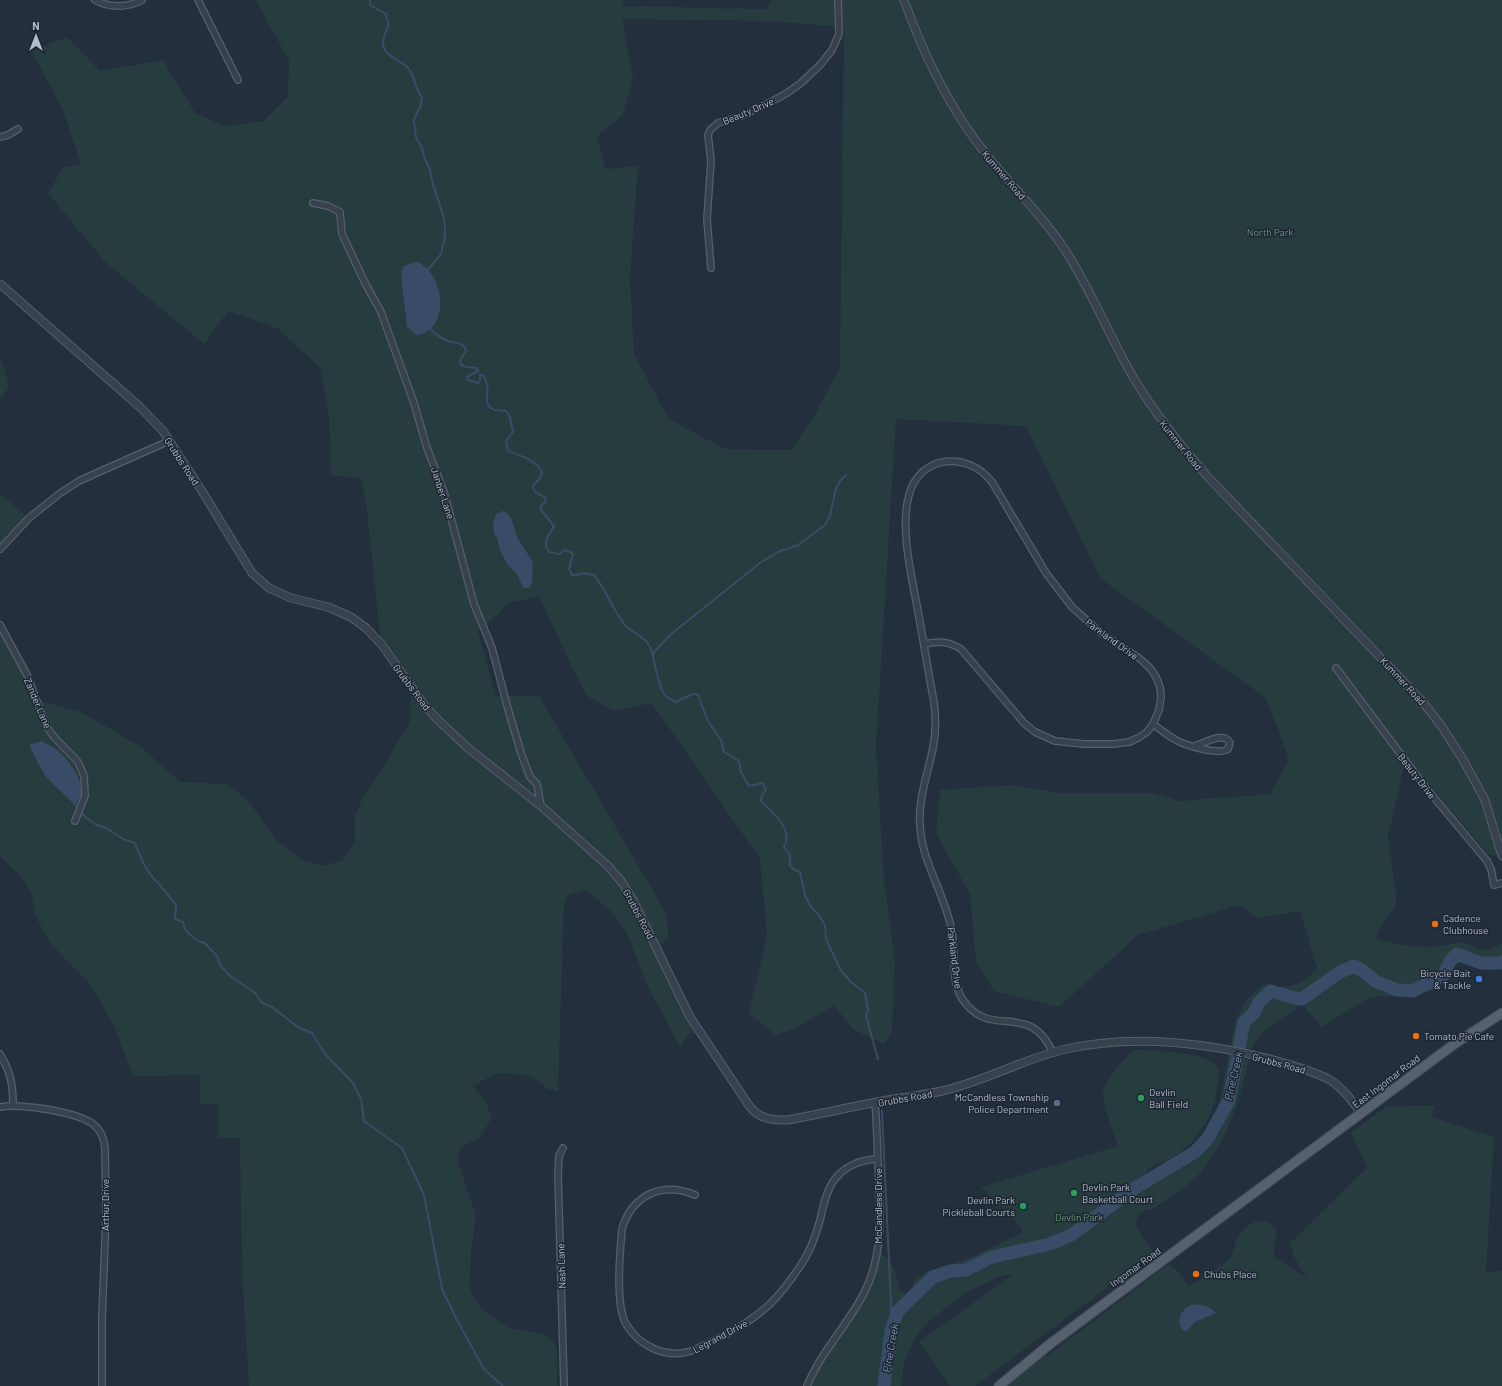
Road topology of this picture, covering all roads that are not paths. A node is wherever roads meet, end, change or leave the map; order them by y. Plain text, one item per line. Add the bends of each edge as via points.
1 (95, 0) edge
2 (142, 0) edge
3 (198, 0) edge
4 (838, 0) edge
5 (904, 0) edge
6 (238, 80) dead end
7 (18, 128) dead end
8 (0, 137) edge
9 (313, 203) dead end
10 (711, 268) dead end
11 (0, 284) edge
12 (169, 441) junction
13 (0, 549) edge
14 (0, 625) edge
15 (924, 644) junction
16 (1336, 668) dead end
17 (1153, 724) junction
18 (1194, 746) junction
19 (541, 806) junction
20 (75, 821) dead end
21 (1502, 856) edge
22 (1502, 883) edge
23 (1502, 1013) edge
24 (1053, 1052) junction
25 (0, 1054) edge
26 (875, 1103) junction
27 (13, 1106) junction
28 (0, 1107) edge
29 (1361, 1113) junction
30 (563, 1148) dead end
31 (877, 1159) junction
32 (1285, 1169) joint
33 (695, 1195) dead end
34 (102, 1386) edge
35 (564, 1386) edge
36 (807, 1386) edge
37 (999, 1386) edge

1 - 2 street via 116,6
3 - 6 street
4 - 10 street, Beauty Drive via 839,34 832,50 820,65 801,83 769,103 718,123 710,130 708,219
5 - 21 street, Kummer Road via 927,58 952,104 982,150 1040,216 1076,267 1136,382 1157,414 1220,490 1422,702 1442,727 1485,800
7 - 8 street
9 - 19 street, Janber Lane via 340,212 342,234 381,312 444,492 474,604 492,648 521,753 530,777 537,784
11 - 12 street, Grubbs Road via 140,407
12 - 13 street via 79,481 28,518
12 - 19 street, Grubbs Road via 252,573 269,588 291,598 328,607 351,617 366,628 382,645 425,706 439,721 468,748
14 - 20 street, Zander Lane via 27,675 46,726 81,766 86,780 86,796
15 - 17 street, Parkland Drive via 942,642 961,649 1024,724 1055,741 1075,744 1124,743 1142,736
15 - 17 street, Parkland Drive via 908,548 906,513 909,495 927,469 946,462 964,462 979,469 992,482 1046,573 1072,607 1102,634 1139,658 1153,672 1160,687 1161,697
15 - 24 street, Parkland Drive via 934,702 935,727 934,744 920,810 920,828 924,847 950,920 954,938 957,986 967,1005 979,1015 993,1020 1031,1025 1042,1034
16 - 22 street, Beauty Drive via 1426,788 1487,861 1494,885
17 - 18 street via 1178,741
18 - 18 street via 1222,752 1228,749 1230,743 1222,737
19 - 26 street, Grubbs Road via 608,866 621,881 648,929 690,1017 754,1112 765,1118 787,1120
23 - 29 main road, East Ingomar Road via 1452,1044
24 - 26 street, Grubbs Road via 949,1090
24 - 29 street, Grubbs Road via 1091,1045 1134,1042 1186,1044 1249,1054 1322,1076 1337,1085
25 - 27 street via 11,1075
26 - 31 street, McCandless Drive
27 - 28 street, Arthur Drive
27 - 34 street, Arthur Drive via 77,1116 94,1125 104,1139 106,1214
29 - 32 main road, East Ingomar Road
30 - 35 street, Nash Lane via 559,1156 558,1175
31 - 33 street, Legrand Drive via 855,1163 835,1179 826,1196 809,1251 789,1282 769,1304 743,1325 705,1345 685,1353 668,1353 643,1343 623,1318 619,1297 622,1228 633,1206 650,1194 675,1189
31 - 36 street, McCandless Drive via 880,1232 873,1272 858,1305 820,1359
32 - 37 main road, Ingomar Road via 1057,1339

